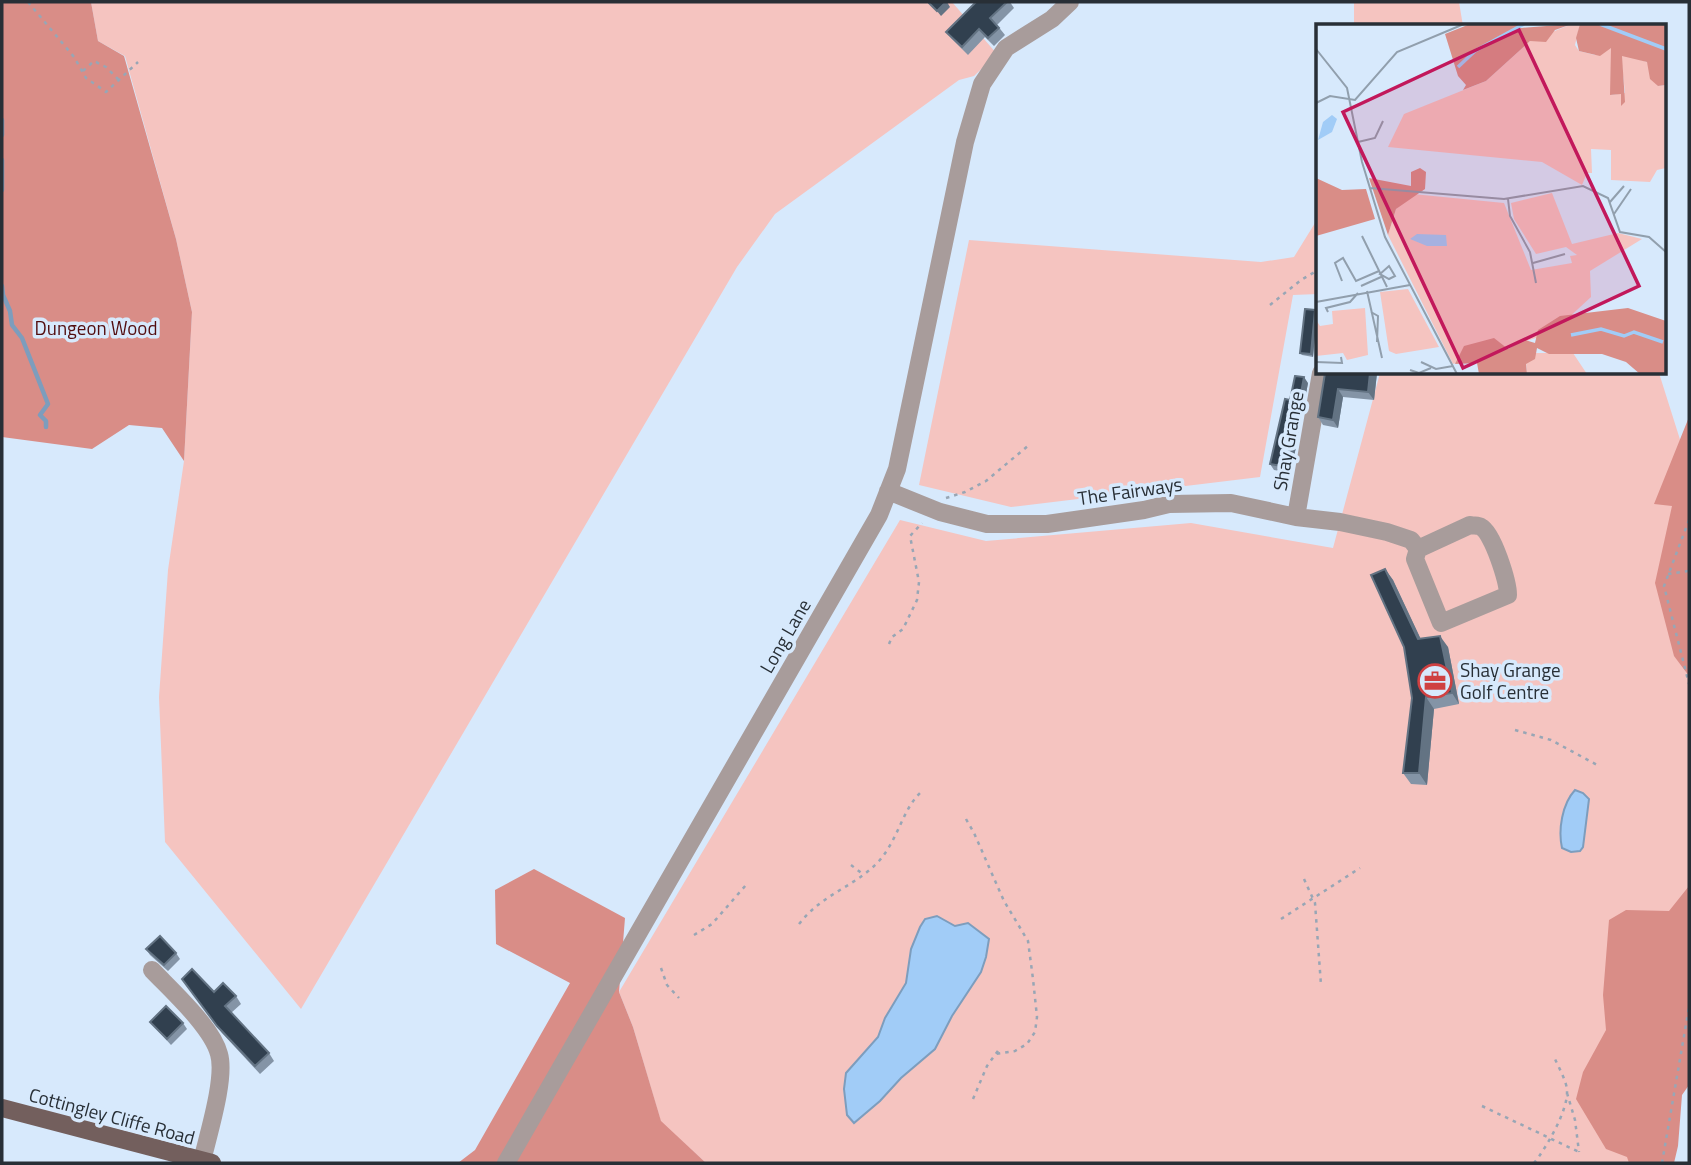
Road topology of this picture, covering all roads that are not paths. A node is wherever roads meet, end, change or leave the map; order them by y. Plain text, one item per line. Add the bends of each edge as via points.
1 (1070, 2) edge
2 (1321, 374) edge
3 (888, 491) junction
4 (1296, 517) junction
5 (1418, 549) junction
6 (152, 970) dead end
7 (2, 1108) edge
8 (207, 1162) edge
9 (506, 1163) edge

1 - 3 street, Long Lane via 1006,48 982,84 965,142 897,469
2 - 4 street, Shay Grange
3 - 4 street, The Fairways via 987,524 1047,524 1182,503 1231,503
3 - 9 street, Long Lane via 872,527
4 - 5 street, The Fairways via 1387,532 1411,540
5 - 5 street via 1415,559 1441,623 1507,595 1508,584 1490,536 1481,527 1470,525
6 - 8 street via 187,1006 220,1055
7 - 8 main road, Cottingley Cliffe Road

